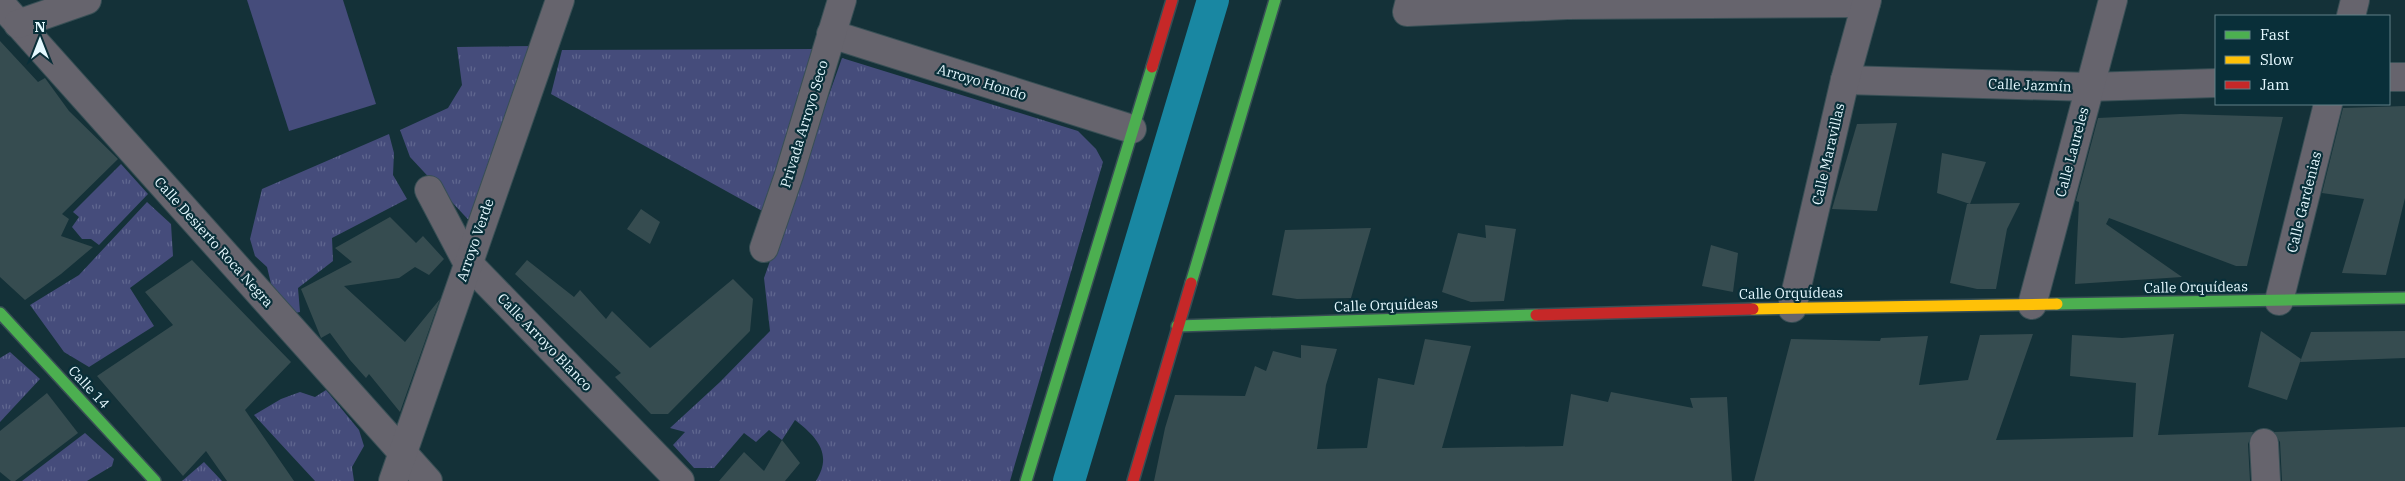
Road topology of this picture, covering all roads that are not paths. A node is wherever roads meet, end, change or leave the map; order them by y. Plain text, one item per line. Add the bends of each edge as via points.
1 (87, 0) edge
2 (560, 0) edge
3 (842, 0) edge
4 (1172, 0) edge
5 (1274, 0) edge
6 (2113, 0) edge
7 (2355, 0) edge
8 (1626, 2) edge
9 (1866, 2) edge
10 (0, 3) edge
11 (1408, 6) edge
12 (2351, 15) edge
13 (18, 24) junction
14 (831, 34) junction
15 (2390, 77) edge
16 (2405, 77) edge
17 (1845, 80) junction
18 (2215, 83) edge
19 (2089, 87) junction
20 (2328, 105) edge
21 (1132, 129) junction
22 (429, 190) dead end
23 (764, 248) dead end
24 (468, 262) junction
25 (2405, 298) edge
26 (2280, 301) junction
27 (2032, 305) junction
28 (1792, 308) junction
29 (3, 323) edge
30 (1177, 326) junction
31 (2264, 443) dead end
32 (402, 454) junction
33 (155, 481) edge
34 (393, 481) edge
35 (428, 481) edge
36 (680, 481) edge
37 (1026, 481) edge
38 (1133, 481) edge
39 (2266, 481) edge

1 - 13 street
2 - 24 street, Arroyo Verde
3 - 14 street, Privada Arroyo Seco
4 - 21 street
5 - 30 street
6 - 19 street, Calle Laureles
7 - 12 street
8 - 9 street
8 - 11 street
9 - 17 street, Calle Maravillas
10 - 13 street, Calle Desierto Roca Negra
13 - 32 street, Calle Desierto Roca Negra
14 - 21 street, Arroyo Hondo
14 - 23 street, Privada Arroyo Seco
15 - 16 street
17 - 19 street, Calle Jazmín
17 - 28 street, Calle Maravillas
18 - 19 street, Calle Jazmín
19 - 27 street, Calle Laureles
20 - 26 street, Calle Gardenias
21 - 37 street
22 - 24 street, Calle Arroyo Blanco
24 - 32 street, Arroyo Verde
24 - 36 street, Calle Arroyo Blanco
25 - 26 street, Calle Orquídeas
26 - 27 street, Calle Orquídeas
27 - 28 street, Calle Orquídeas
28 - 30 street, Calle Orquídeas
29 - 33 street, Calle 14
30 - 38 street
31 - 39 street
32 - 34 street, Arroyo Verde
32 - 35 street, Calle Desierto Roca Negra

